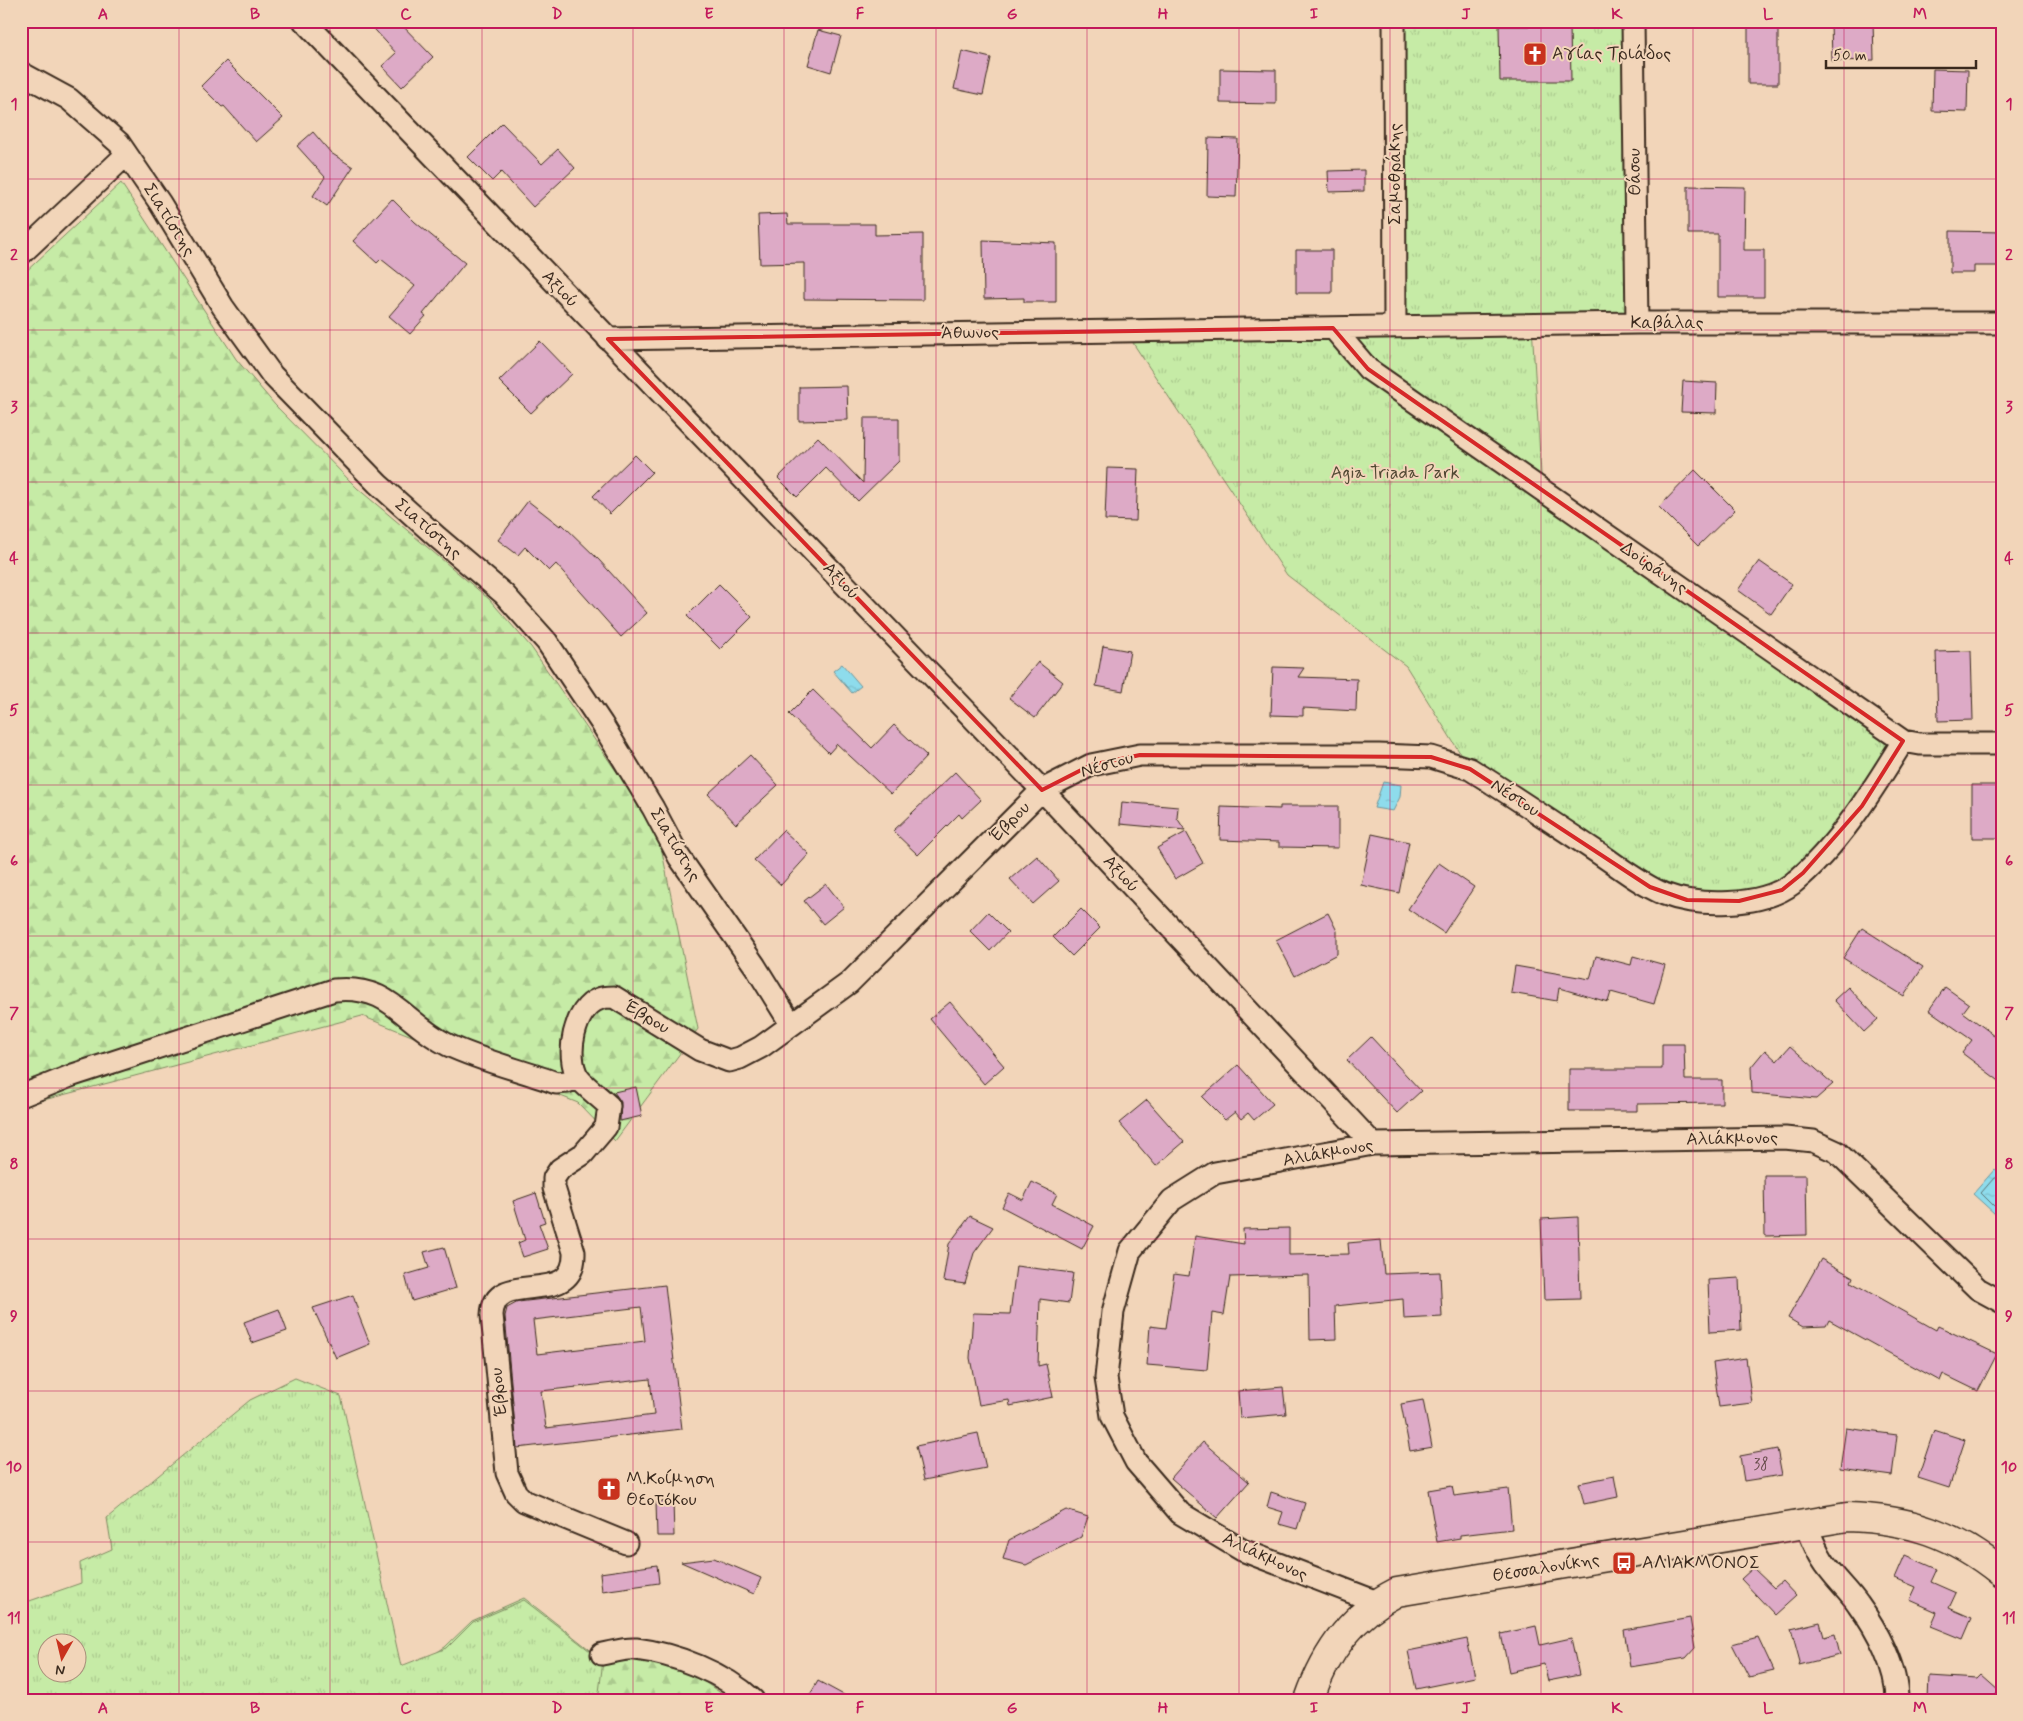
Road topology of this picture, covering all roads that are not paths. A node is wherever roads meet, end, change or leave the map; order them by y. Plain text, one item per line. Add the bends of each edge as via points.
1 (304, 21) edge
2 (1394, 21) edge
3 (1633, 21) edge
4 (21, 73) edge
5 (126, 155) junction
6 (21, 254) edge
7 (1637, 323) junction
8 (2002, 323) edge
9 (1395, 327) junction
10 (1333, 328) junction
11 (608, 339) junction
12 (1903, 742) junction
13 (2002, 744) edge
14 (1042, 790) junction
15 (791, 1024) junction
16 (578, 1078) junction
17 (21, 1096) edge
18 (1373, 1144) junction
19 (2002, 1302) edge
20 (1806, 1524) junction
21 (626, 1543) dead end
22 (2002, 1573) edge
23 (1377, 1602) junction
24 (602, 1654) dead end
25 (753, 1700) edge
26 (1309, 1700) edge
27 (1897, 1700) edge

1 - 11 street, Αξιού
2 - 9 street, Σαμοθράκης
3 - 7 street, Θάσου
4 - 5 street, Σιατίστης via 69,99 119,143
5 - 6 street
5 - 15 street, Σιατίστης via 160,203 223,307 272,375 378,484 504,594 547,642 602,724 679,857
7 - 8 street, Καβάλας
7 - 9 street, Καβάλας
9 - 10 street, Καβάλας
10 - 11 street, Άθωνος
10 - 12 street, Δοϊράνης via 1368,369
11 - 14 street, Αξιού
12 - 13 street
12 - 14 street, Νέστου via 1862,806 1803,873 1770,895 1730,902 1687,900 1650,887 1470,769 1431,757 1140,755 1091,765
14 - 15 street, Έβρου via 849,983
14 - 18 street, Αξιού
15 - 16 street, Έβρου via 761,1047 729,1061 700,1050 614,997 598,999 585,1010 573,1035 571,1058
16 - 17 street via 556,1083 449,1045 385,998 348,989 334,990 72,1075
16 - 21 street, Έβρου via 609,1106 606,1127 583,1154 560,1169 554,1178 554,1188 574,1252 571,1272 555,1284 501,1294 492,1307 507,1473 516,1493 524,1501
18 - 19 street, Αλιάκμονος via 1785,1138 1813,1141 1837,1152 1978,1289
18 - 23 street, Αλιάκμονος via 1215,1173 1172,1200 1130,1251 1113,1312 1106,1378 1112,1416 1136,1462 1180,1513 1242,1550
20 - 22 street, Θεσσαλονίκης via 1847,1517 1910,1523 1942,1534 1977,1552
20 - 23 street, Θεσσαλονίκης via 1398,1592
20 - 27 street via 1822,1559 1871,1624 1893,1674
23 - 26 street, Θεσσαλονίκης via 1336,1644 1322,1667
24 - 25 street via 635,1649 665,1655 726,1681

